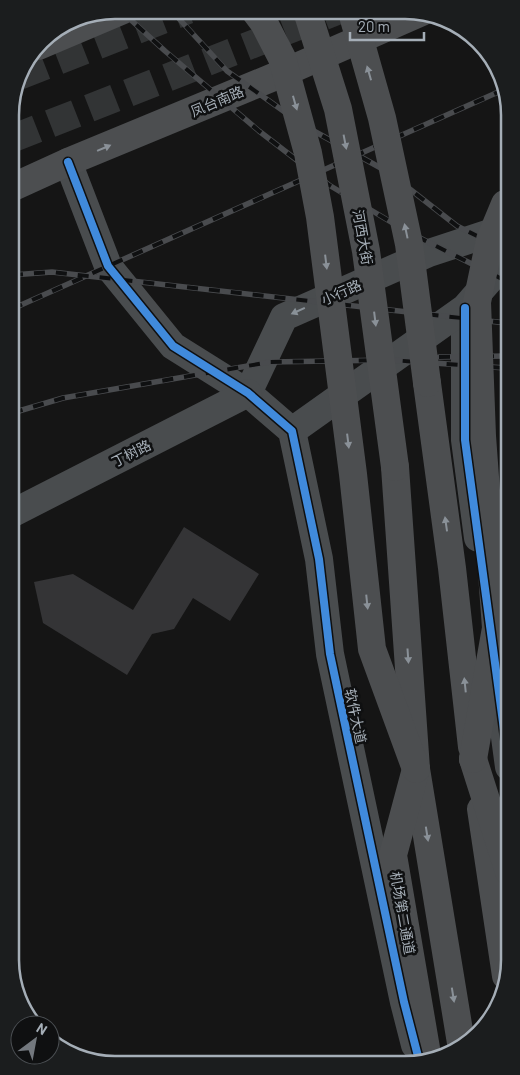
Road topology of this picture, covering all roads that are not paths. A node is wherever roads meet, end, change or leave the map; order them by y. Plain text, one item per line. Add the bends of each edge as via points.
1 (254, 19) edge
2 (261, 19) edge
3 (310, 19) edge
4 (354, 19) edge
5 (406, 19) edge
6 (98, 21) edge
7 (61, 36) edge
8 (276, 76) junction
9 (68, 162) junction
10 (19, 184) edge
11 (501, 214) edge
12 (501, 229) edge
13 (501, 267) edge
14 (465, 308) junction
15 (248, 393) junction
16 (292, 432) junction
17 (19, 510) edge
18 (501, 708) edge
19 (473, 759) junction
20 (416, 769) junction
21 (501, 847) edge
22 (501, 943) edge
23 (460, 1038) edge
24 (427, 1053) edge
25 (418, 1055) edge

1 - 8 main road
2 -> 20 main road, bridge via 282,58 308,153 320,217 372,649
3 -> 20 main road, 河西大街, bridge via 338,109 366,251 395,467
19 -> 4 main road, bridge via 452,568 409,244 382,118
5 - 8 main road, 凤台南路
6 - 7 main road
9 -> 8 main road, 凤台南路
9 - 10 main road, 凤台南路
9 - 15 street via 108,266 173,346
11 - 19 main road, bridge via 490,240 477,302 482,436 496,628
12 -> 15 street, 小行路 via 429,253 284,317
13 - 14 street
14 - 16 street
14 - 18 street via 465,440
15 - 16 street
15 - 17 street, 丁树路
16 - 25 street, 软件大道 via 319,559 330,654
19 - 21 main road
19 - 22 main road
20 -> 23 main road
20 - 24 main road, 机场第二通道 via 392,856

